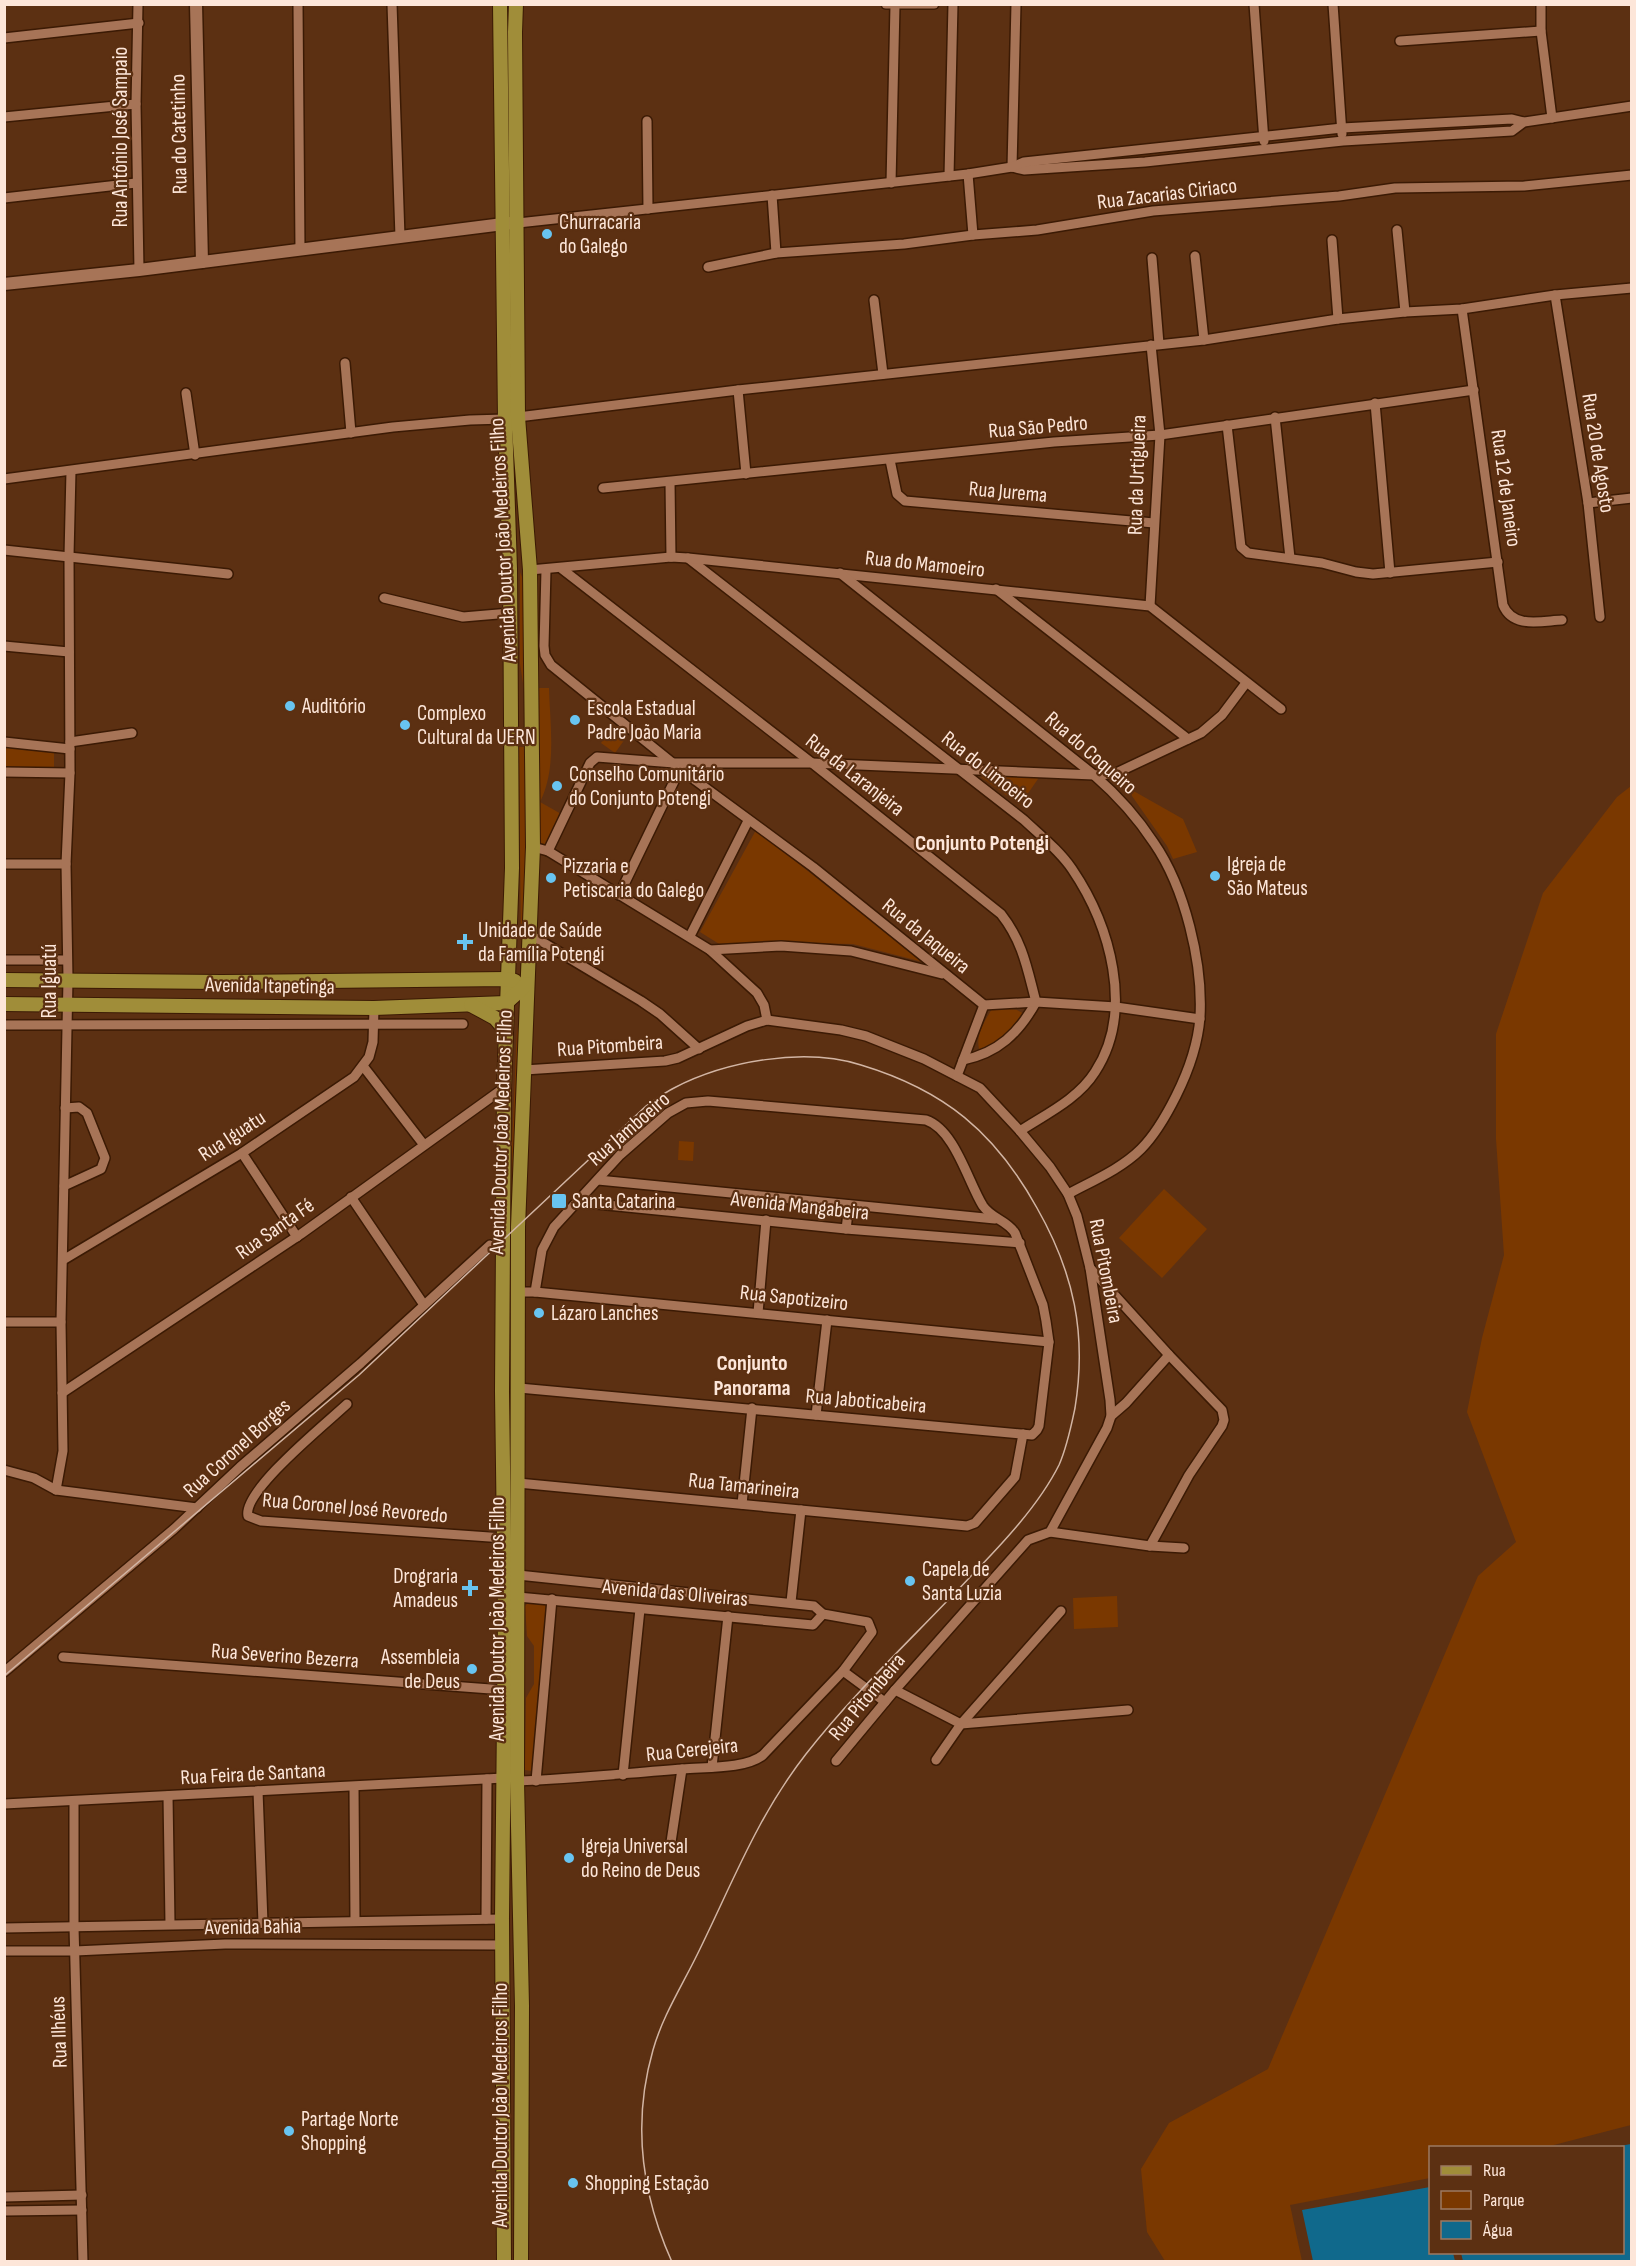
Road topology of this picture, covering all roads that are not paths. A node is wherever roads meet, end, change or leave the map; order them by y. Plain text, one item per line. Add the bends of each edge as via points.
1 (138, 4) edge
2 (196, 4) edge
3 (298, 4) edge
4 (392, 4) edge
5 (500, 4) edge
6 (516, 4) edge
7 (886, 4) edge
8 (934, 4) edge
9 (952, 4) edge
10 (1016, 4) edge
11 (1254, 4) edge
12 (1333, 4) edge
13 (1541, 4) edge
14 (895, 5) edge
15 (139, 23) junction
16 (1541, 31) junction
17 (4, 38) edge
18 (1400, 41) dead end
19 (136, 104) junction
20 (1632, 106) edge
21 (4, 117) edge
22 (1552, 118) junction
23 (647, 121) dead end
24 (1524, 122) junction
25 (1342, 128) junction
26 (1263, 136) junction
27 (1343, 141) junction
28 (1144, 148) junction
29 (1264, 150) junction
30 (1145, 162) junction
31 (1012, 167) junction
32 (968, 174) junction
33 (1632, 175) edge
34 (949, 176) junction
35 (136, 183) junction
36 (891, 183) junction
37 (772, 195) junction
38 (4, 198) edge
39 (648, 209) junction
40 (518, 223) junction
41 (502, 224) junction
42 (1397, 230) dead end
43 (973, 235) junction
44 (400, 237) junction
45 (1332, 240) dead end
46 (300, 250) junction
47 (776, 253) junction
48 (1196, 256) dead end
49 (1152, 258) dead end
50 (202, 262) junction
51 (708, 267) dead end
52 (139, 270) junction
53 (4, 284) edge
54 (1632, 288) edge
55 (1555, 295) junction
56 (874, 300) dead end
57 (1462, 309) junction
58 (1405, 312) junction
59 (1338, 319) junction
60 (1204, 340) junction
61 (1155, 345) junction
62 (345, 363) dead end
63 (883, 374) junction
64 (738, 390) junction
65 (1474, 390) junction
66 (186, 393) dead end
67 (1375, 404) junction
68 (1275, 417) junction
69 (512, 418) junction
70 (1227, 425) junction
71 (351, 433) junction
72 (1160, 435) junction
73 (195, 455) junction
74 (890, 460) junction
75 (71, 471) junction
76 (746, 474) junction
77 (4, 479) edge
78 (670, 482) junction
79 (603, 488) dead end
80 (1632, 498) edge
81 (1588, 503) junction
82 (508, 522) junction
83 (1154, 523) junction
84 (4, 550) edge
85 (69, 556) junction
86 (671, 557) junction
87 (688, 558) junction
88 (1290, 558) junction
89 (1498, 562) junction
90 (562, 569) junction
91 (530, 570) junction
92 (546, 570) junction
93 (840, 573) junction
94 (1390, 573) junction
95 (228, 574) dead end
96 (996, 589) junction
97 (531, 596) junction
98 (384, 598) dead end
99 (1150, 606) junction
100 (510, 614) junction
101 (1600, 617) dead end
102 (1562, 620) dead end
103 (4, 646) edge
104 (69, 652) junction
105 (511, 668) junction
106 (1246, 683) junction
107 (1281, 709) dead end
108 (132, 733) dead end
109 (1188, 739) junction
110 (531, 740) junction
111 (4, 742) edge
112 (70, 746) junction
113 (812, 763) junction
114 (677, 766) junction
115 (956, 770) junction
116 (4, 772) edge
117 (70, 773) junction
118 (1094, 775) junction
119 (748, 821) junction
120 (533, 847) junction
121 (548, 851) junction
122 (4, 864) edge
123 (66, 864) junction
124 (619, 895) junction
125 (690, 936) junction
126 (529, 940) junction
127 (710, 950) junction
128 (4, 960) edge
129 (67, 960) junction
130 (945, 975) junction
131 (68, 979) junction
132 (507, 979) junction
133 (4, 980) edge
134 (197, 981) junction
135 (221, 982) junction
136 (525, 987) junction
137 (1036, 1002) junction
138 (466, 1003) junction
139 (506, 1003) junction
140 (4, 1004) edge
141 (68, 1004) junction
142 (984, 1005) junction
143 (197, 1006) junction
144 (221, 1007) junction
145 (1116, 1007) junction
146 (374, 1008) junction
147 (1200, 1019) junction
148 (767, 1020) junction
149 (463, 1023) dead end
150 (4, 1025) edge
151 (374, 1025) junction
152 (67, 1026) junction
153 (506, 1031) junction
154 (699, 1049) junction
155 (963, 1060) junction
156 (363, 1066) junction
157 (524, 1070) junction
158 (957, 1076) junction
159 (504, 1088) junction
160 (66, 1108) junction
161 (1020, 1131) junction
162 (424, 1145) junction
163 (242, 1153) junction
164 (598, 1180) junction
165 (64, 1186) junction
166 (1068, 1194) junction
167 (351, 1197) junction
168 (577, 1202) junction
169 (849, 1205) junction
170 (998, 1219) junction
171 (766, 1220) junction
172 (846, 1229) junction
173 (297, 1237) junction
174 (1020, 1243) junction
175 (490, 1245) dead end
176 (63, 1260) junction
177 (1090, 1268) junction
178 (518, 1292) junction
179 (535, 1292) junction
180 (424, 1305) junction
181 (758, 1313) junction
182 (826, 1320) junction
183 (4, 1322) edge
184 (61, 1322) junction
185 (1049, 1342) junction
186 (1168, 1355) junction
187 (519, 1388) junction
188 (62, 1393) junction
189 (347, 1404) dead end
190 (752, 1408) junction
191 (816, 1415) junction
192 (1111, 1416) junction
193 (1027, 1434) junction
194 (4, 1470) edge
195 (518, 1483) junction
196 (56, 1490) junction
197 (742, 1504) junction
198 (197, 1508) junction
199 (801, 1510) junction
200 (1050, 1532) junction
201 (504, 1538) junction
202 (1150, 1546) junction
203 (1184, 1548) dead end
204 (518, 1575) junction
205 (518, 1597) junction
206 (552, 1599) junction
207 (791, 1602) junction
208 (640, 1609) junction
209 (1061, 1611) dead end
210 (824, 1614) junction
211 (728, 1616) junction
212 (866, 1621) joint
213 (63, 1658) dead end
214 (843, 1671) junction
215 (4, 1672) edge
216 (504, 1690) junction
217 (895, 1690) junction
218 (885, 1702) junction
219 (1128, 1710) dead end
220 (961, 1724) junction
221 (936, 1760) dead end
222 (836, 1761) dead end
223 (712, 1767) junction
224 (682, 1769) junction
225 (623, 1775) junction
226 (487, 1779) junction
227 (511, 1779) junction
228 (536, 1780) junction
229 (354, 1787) junction
230 (258, 1791) junction
231 (168, 1796) junction
232 (74, 1802) junction
233 (4, 1804) edge
234 (671, 1842) dead end
235 (486, 1919) junction
236 (502, 1919) junction
237 (354, 1921) junction
238 (263, 1923) junction
239 (170, 1924) junction
240 (74, 1927) junction
241 (4, 1928) edge
242 (502, 1945) junction
243 (4, 1951) edge
244 (75, 1951) junction
245 (503, 1992) junction
246 (522, 2006) junction
247 (522, 2059) junction
248 (82, 2194) junction
249 (4, 2197) edge
250 (82, 2210) junction
251 (4, 2211) edge
252 (82, 2262) edge
253 (504, 2262) edge
254 (521, 2262) edge

1 - 15 street, Rua Antônio José Sampaio
2 - 50 main road, Rua do Catetinho
3 - 46 street
4 - 44 street
5 - 41 main road, Avenida Doutor João Medeiros Filho
6 - 40 main road, Avenida Doutor João Medeiros Filho
7 - 14 street
8 - 14 street
9 - 34 street
10 - 31 street
11 - 26 street
12 - 25 street
13 - 16 street
14 - 36 street
15 - 17 street
15 - 19 street, Rua Antônio José Sampaio
16 - 18 street
16 - 22 street
19 - 21 street
19 - 35 street, Rua Antônio José Sampaio
20 - 22 street
22 - 24 street
23 - 39 street
24 - 25 street via 1512,119
24 - 27 street via 1512,131
25 - 26 street
25 - 27 street
26 - 28 street
26 - 29 street
27 - 29 street
28 - 30 street
28 - 31 street via 1024,162
29 - 30 street
30 - 31 street via 1024,170
31 - 32 street
32 - 34 street
32 - 43 street
33 - 43 street, Rua Zacarias Ciriaco via 1524,186 1395,188 1154,211 1037,230
34 - 36 street
35 - 38 street
35 - 52 street, Rua Antônio José Sampaio
36 - 37 street
37 - 39 street
37 - 47 street
39 - 40 street
40 - 41 main road
40 - 69 main road, Avenida Doutor João Medeiros Filho
41 - 44 main road
41 - 69 main road, Avenida Doutor João Medeiros Filho
42 - 58 street
43 - 47 street, Rua Zacarias Ciriaco
44 - 46 main road
45 - 59 street
46 - 50 main road
47 - 51 street, Rua Zacarias Ciriaco
48 - 60 street
49 - 61 street, Rua da Urtigueira
50 - 52 main road
52 - 53 main road
54 - 55 street
55 - 57 street
55 - 81 street, Rua 20 de Agosto
56 - 63 street
57 - 58 street
57 - 65 street, Rua 12 de Janeiro
58 - 59 street
59 - 60 street
60 - 61 street
61 - 63 street
61 - 72 street, Rua da Urtigueira
62 - 71 street
63 - 64 street
64 - 69 street
64 - 76 street
65 - 67 street, Rua São Pedro
65 - 89 street, Rua 12 de Janeiro
66 - 73 street
67 - 68 street, Rua São Pedro
67 - 94 street
68 - 70 street, Rua São Pedro
68 - 88 street
69 - 71 street
69 - 82 main road, Avenida Doutor João Medeiros Filho
69 - 91 main road, Avenida Doutor João Medeiros Filho
70 - 72 street, Rua São Pedro
70 - 88 street via 1241,547 1248,553
71 - 73 street
72 - 74 street, Rua São Pedro
72 - 83 street, Rua da Urtigueira
73 - 75 street
74 - 76 street, Rua São Pedro
74 - 83 street, Rua Jurema via 897,494 905,501
75 - 77 street
75 - 85 street, Rua Iguatú
76 - 78 street, Rua São Pedro
78 - 79 street, Rua São Pedro
78 - 86 street
80 - 81 street
81 - 101 street, Rua 20 de Agosto
82 - 97 main road via 520,524
82 - 100 main road, Avenida Doutor João Medeiros Filho
83 - 99 street, Rua da Urtigueira
84 - 85 street
85 - 95 street
85 - 104 street, Rua Iguatú
86 - 87 street, Rua do Mamoeiro
86 - 90 street, Rua do Mamoeiro
87 - 93 street, Rua do Mamoeiro
87 - 115 street, Rua do Limoeiro
88 - 94 street via 1356,572
89 - 94 street
89 - 102 street, Rua 12 de Janeiro via 1503,605 1509,616 1520,621
90 - 92 street, Rua do Mamoeiro
90 - 113 street, Rua da Laranjeira
91 - 92 street, Rua do Mamoeiro
91 - 97 main road, Avenida Doutor João Medeiros Filho
92 - 114 street, Rua da Jaqueira via 544,646 548,662
93 - 96 street, Rua do Mamoeiro
93 - 118 street, Rua do Coqueiro
96 - 99 street, Rua do Mamoeiro
96 - 109 street
97 - 110 main road, Avenida Doutor João Medeiros Filho
98 - 100 street via 463,617
99 - 106 street
100 - 105 main road, Avenida Doutor João Medeiros Filho
103 - 104 street
104 - 112 street, Rua Iguatú
105 - 110 main road via 519,687 520,730 523,738
105 - 132 main road, Avenida Doutor João Medeiros Filho via 512,868
106 - 107 street
106 - 109 street via 1222,715
108 - 112 street
109 - 118 street via 1114,774
110 - 120 main road, Avenida Doutor João Medeiros Filho
111 - 112 street
112 - 117 street, Rua Iguatú
113 - 114 street
113 - 115 street
113 - 137 street, Rua da Laranjeira via 1001,914 1023,951
114 - 119 street, Rua da Jaqueira
114 - 121 street via 597,757 590,763
114 - 124 street
115 - 118 street
115 - 145 street, Rua do Limoeiro via 1024,820 1053,845 1071,868 1099,918
116 - 117 street
117 - 123 street, Rua Iguatú
118 - 147 street, Rua do Coqueiro via 1121,800 1156,844 1178,892 1195,954
119 - 125 street
119 - 130 street, Rua da Jaqueira via 813,867
120 - 121 street
120 - 126 main road, Avenida Doutor João Medeiros Filho
121 - 124 street
122 - 123 street
123 - 129 street, Rua Iguatú
124 - 125 street
125 - 127 street
126 - 136 main road, Avenida Doutor João Medeiros Filho
126 - 154 street via 641,1001
127 - 130 street via 781,946 851,951
127 - 148 street via 757,993
128 - 129 street
129 - 131 street, Rua Iguatú
130 - 142 street, Rua da Jaqueira
131 - 133 main road, Avenida Itapetinga
131 - 134 main road, Avenida Itapetinga
131 - 141 street, Rua Iguatú
132 - 135 main road, Avenida Itapetinga
132 - 136 main road
132 - 139 main road, Avenida Doutor João Medeiros Filho
134 - 135 main road, Avenida Itapetinga
134 - 143 main road
135 - 144 main road
136 - 139 main road
136 - 157 main road, Avenida Doutor João Medeiros Filho
137 - 142 street
137 - 145 street
137 - 155 street via 1008,1040 979,1057
138 - 139 main road, Avenida Itapetinga
138 - 146 main road, Avenida Itapetinga
138 - 153 main road via 495,1018
139 - 153 main road, Avenida Doutor João Medeiros Filho
140 - 141 main road, Avenida Itapetinga
141 - 143 main road, Avenida Itapetinga
141 - 152 street, Rua Iguatú
142 - 155 street
143 - 144 main road, Avenida Itapetinga
144 - 146 main road, Avenida Itapetinga
145 - 147 street
145 - 161 street, Rua do Limoeiro via 1108,1046 1096,1071 1067,1100
146 - 151 street, Rua Iguatu
147 - 166 street, Rua do Coqueiro via 1182,1084 1158,1128 1141,1149 1119,1166
148 - 154 street, Rua Pitombeira
148 - 158 street, Rua Pitombeira via 866,1036
149 - 151 street, Avenida Itapetinga
150 - 152 street, Avenida Itapetinga
151 - 152 street, Avenida Itapetinga
151 - 156 street, Rua Iguatu via 371,1050
152 - 160 street, Rua Iguatú
153 - 159 main road, Avenida Doutor João Medeiros Filho
154 - 157 street, Rua Pitombeira via 665,1061
155 - 158 street
156 - 162 street
156 - 163 street, Rua Iguatu via 354,1077
157 - 178 main road, Avenida Doutor João Medeiros Filho
158 - 161 street, Rua Pitombeira via 987,1094
159 - 162 street, Rua Santa Fé
159 - 201 main road, Avenida Doutor João Medeiros Filho
160 - 165 street, Rua Iguatú
160 - 165 street via 79,1107 87,1113 105,1158 101,1169
161 - 166 street, Rua Pitombeira
162 - 167 street, Rua Santa Fé
163 - 173 street
163 - 176 street, Rua Iguatu
164 - 168 street, Rua Jamboeiro
164 - 169 street, Avenida Mangabeira
164 - 170 street, Rua Jamboeiro via 631,1145 686,1103 708,1101 926,1120 937,1127 965,1166 983,1206
165 - 176 street, Rua Iguatú
166 - 177 street, Rua Pitombeira
167 - 173 street, Rua Santa Fé
167 - 180 street
168 - 171 street, Avenida Mangabeira
168 - 179 street, Rua Jamboeiro via 544,1242
169 - 170 street, Avenida Mangabeira
169 - 172 street
170 - 174 street via 1011,1226
171 - 172 street, Avenida Mangabeira
171 - 181 street
172 - 174 street, Avenida Mangabeira
173 - 188 street, Rua Santa Fé
174 - 185 street via 1043,1305
175 - 180 street, Rua Coronel Borges
176 - 184 street, Rua Iguatú
177 - 186 street
177 - 192 street, Rua Pitombeira
178 - 179 street
178 - 187 main road, Avenida Doutor João Medeiros Filho
179 - 181 street, Rua Sapotizeiro
180 - 198 street, Rua Coronel Borges
181 - 182 street, Rua Sapotizeiro
182 - 185 street, Rua Sapotizeiro
182 - 191 street
183 - 184 street
184 - 188 street, Rua Iguatú
185 - 193 street via 1039,1426 1035,1434
186 - 192 street
186 - 202 street via 1222,1410 1224,1420
187 - 190 street, Rua Jaboticabeira
187 - 195 main road, Avenida Doutor João Medeiros Filho
188 - 196 street, Rua Iguatú via 63,1451
189 - 201 street, Rua Coronel José Revoredo via 272,1473 252,1499 248,1516 261,1521
190 - 191 street, Rua Jaboticabeira
190 - 197 street
191 - 193 street, Rua Jaboticabeira
192 - 200 street, Rua Pitombeira
193 - 199 street, Rua Tamarineira via 1015,1477 975,1523 967,1526
194 - 196 street via 34,1478
195 - 197 street, Rua Tamarineira
195 - 204 main road, Avenida Doutor João Medeiros Filho
196 - 198 street
197 - 199 street, Rua Tamarineira
198 - 215 street, Rua Coronel Borges
199 - 207 street
200 - 202 street
200 - 217 street, Rua Pitombeira via 1028,1540
201 - 216 main road, Avenida Doutor João Medeiros Filho
202 - 203 street
204 - 205 main road, Avenida Doutor João Medeiros Filho
204 - 207 street, Avenida das Oliveiras
205 - 206 street, Avenida das Oliveiras
205 - 227 main road, Avenida Doutor João Medeiros Filho
206 - 208 street, Avenida das Oliveiras
206 - 228 street
207 - 210 street, Avenida das Oliveiras via 814,1606
208 - 211 street, Avenida das Oliveiras
208 - 225 street
209 - 220 street
210 - 211 street, Avenida das Oliveiras via 813,1625
210 - 212 street, Avenida das Oliveiras
211 - 223 street
212 - 214 street, Rua Cerejeira via 870,1624 870,1636
213 - 216 street, Rua Severino Bezerra
214 - 218 street
214 - 223 street, Rua Cerejeira via 758,1760
216 - 227 main road, Avenida Doutor João Medeiros Filho
217 - 218 street, Rua Pitombeira
217 - 220 street
218 - 222 street, Rua Pitombeira
219 - 220 street
220 - 221 street
223 - 224 street, Rua Cerejeira
224 - 225 street, Rua Cerejeira
224 - 234 street
225 - 228 street, Rua Cerejeira
226 - 227 street, Rua Feira de Santana
226 - 229 street, Rua Feira de Santana
226 - 235 street
227 - 228 street, Rua Cerejeira
227 - 236 main road, Avenida Doutor João Medeiros Filho
227 - 246 main road, Avenida Doutor João Medeiros Filho
229 - 230 street, Rua Feira de Santana
229 - 237 street
230 - 231 street, Rua Feira de Santana
230 - 238 street
231 - 232 street, Rua Feira de Santana
231 - 239 street
232 - 233 street, Rua Feira de Santana
232 - 240 street, Rua Ilhéus
235 - 236 street, Avenida Bahia
235 - 237 street, Avenida Bahia
236 - 242 main road, Avenida Doutor João Medeiros Filho
236 - 246 main road via 511,1922 514,1929 516,1989
237 - 238 street, Avenida Bahia
238 - 239 street, Avenida Bahia
239 - 240 street, Avenida Bahia
240 - 241 street, Avenida Bahia
240 - 244 street, Rua Ilhéus
242 - 244 street, Avenida Bahia via 225,1944
242 - 245 main road, Avenida Doutor João Medeiros Filho
243 - 244 street, Avenida Bahia
244 - 248 street, Rua Ilhéus
245 - 247 main road via 509,2005 510,2056
245 - 253 main road, Avenida Doutor João Medeiros Filho
246 - 247 main road, Avenida Doutor João Medeiros Filho
247 - 254 main road, Avenida Doutor João Medeiros Filho
248 - 249 street
248 - 250 street, Rua Ilhéus
250 - 251 street
250 - 252 street, Rua Ilhéus

